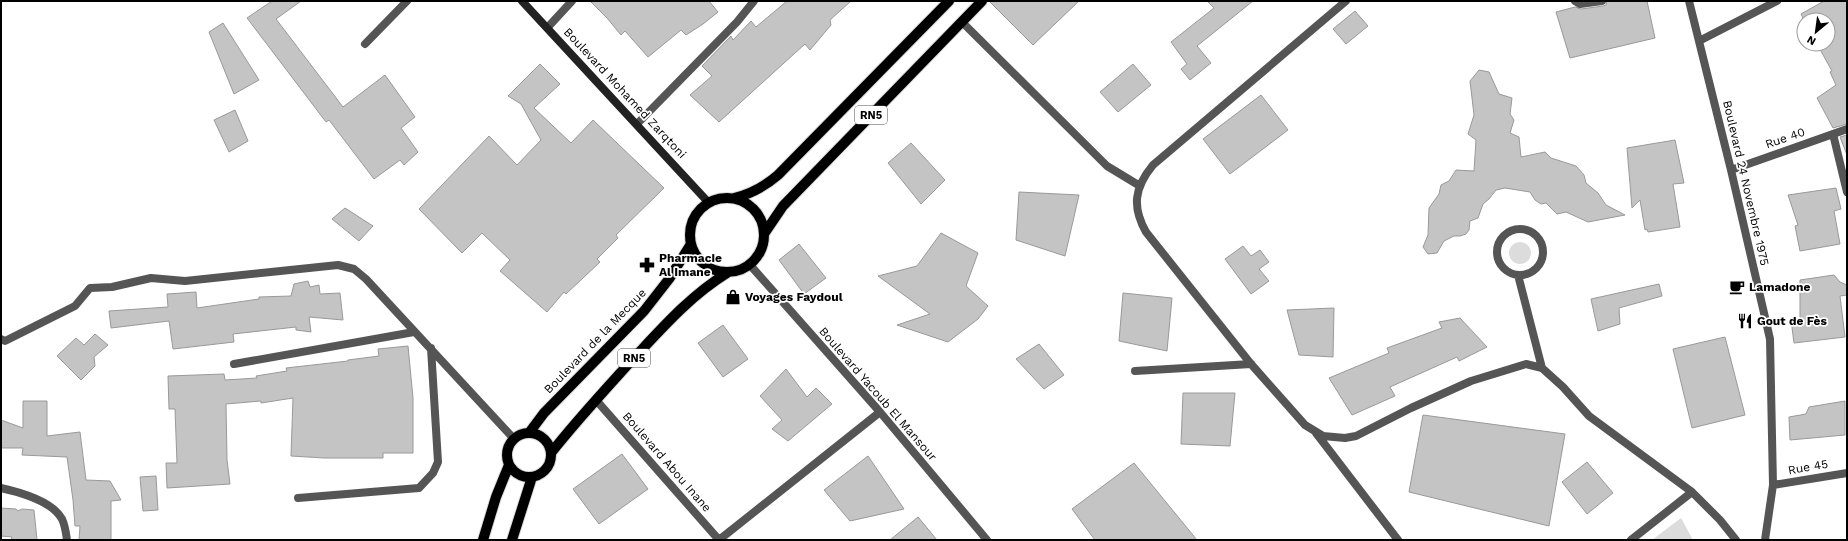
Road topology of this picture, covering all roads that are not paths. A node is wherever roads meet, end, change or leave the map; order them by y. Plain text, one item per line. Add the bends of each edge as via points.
1 (408, 1) edge
2 (522, 1) edge
3 (572, 1) edge
4 (754, 1) edge
5 (948, 1) edge
6 (982, 1) edge
7 (1346, 1) edge
8 (1575, 1) edge
9 (1602, 1) edge
10 (1689, 1) edge
11 (1777, 1) edge
12 (962, 22) junction
13 (548, 27) junction
14 (1699, 41) junction
15 (365, 44) dead end
16 (637, 124) junction
17 (1847, 128) edge
18 (1833, 134) junction
19 (1731, 170) junction
20 (1140, 186) junction
21 (1847, 192) edge
22 (734, 198) junction
23 (708, 202) junction
24 (764, 234) junction
25 (691, 244) junction
26 (750, 265) junction
27 (726, 272) junction
28 (1518, 275) junction
29 (414, 332) junction
30 (1, 339) edge
31 (431, 348) junction
32 (234, 364) dead end
33 (1251, 364) junction
34 (1542, 368) junction
35 (1135, 371) dead end
36 (596, 400) junction
37 (880, 412) junction
38 (1315, 432) junction
39 (529, 433) junction
40 (514, 439) junction
41 (551, 453) junction
42 (509, 465) junction
43 (1847, 472) edge
44 (532, 477) junction
45 (1772, 485) junction
46 (1, 488) edge
47 (1692, 492) junction
48 (298, 498) dead end
49 (67, 540) edge
50 (483, 540) edge
51 (512, 540) edge
52 (719, 540) edge
53 (987, 540) edge
54 (1398, 540) edge
55 (1631, 540) edge
56 (1736, 540) edge
57 (1765, 540) edge

1 - 15 street
2 - 13 street, Boulevard Mohamed Zarqtoni
3 - 13 street
4 - 16 street via 737,22
5 - 22 main road, RN5 via 778,175 754,192
6 - 12 main road, RN5
7 - 20 street via 1171,148 1145,174
8 - 9 street via 1580,4
10 - 14 street, Boulevard 24 Novembre 1975
11 - 14 street
12 - 20 street via 1107,166
12 - 24 main road, RN5 via 783,206
13 - 16 street, Boulevard Mohamed Zarqtoni
14 - 19 street, Boulevard 24 Novembre 1975
16 - 23 street, Boulevard Mohamed Zarqtoni
17 - 18 street, Rue 40
18 - 19 street, Rue 40
18 - 21 street
19 - 45 street, Boulevard 24 Novembre 1975 via 1770,339
20 - 33 street via 1137,210 1146,232
22 - 23 main road, RN5
22 - 24 main road via 746,203 755,211 762,221
23 - 25 main road via 692,220
24 - 26 main road, RN5 via 758,256
25 - 27 main road via 704,264 714,270
25 - 39 main road, Boulevard de la Mecque / RN5 via 669,279 644,311 544,414
26 - 27 main road, RN5
26 - 37 street, Boulevard Yacoub El Mansour
27 - 36 main road, RN5 via 677,312
28 - 28 street via 1533,272 1539,267 1543,253 1542,245 1533,234 1518,230 1505,235 1498,248 1498,256 1505,269
28 - 34 street
29 - 30 street via 360,273 338,265 185,281 151,278 112,287 90,288 75,306 5,341
29 - 31 street
29 - 32 street
31 - 40 street
31 - 48 street via 438,462 427,481 419,488
33 - 35 street
33 - 38 street via 1305,425
34 - 38 street via 1526,364 1471,381 1356,436 1334,438
34 - 47 street via 1589,416
36 - 41 main road, RN5
36 - 52 street, Boulevard Abou Inane
37 - 52 street
37 - 53 street, Boulevard Yacoub El Mansour
38 - 54 street
39 - 40 main road, RN5
39 - 41 main road via 546,441
40 - 42 main road via 507,451
41 - 44 main road, RN5 via 549,466 544,472
42 - 44 main road via 518,475
42 - 50 main road
43 - 45 street, Rue 45
44 - 51 main road
45 - 57 street, Boulevard 24 Novembre 1975
46 - 49 street via 22,493 56,511 62,518
47 - 55 street
47 - 56 street

